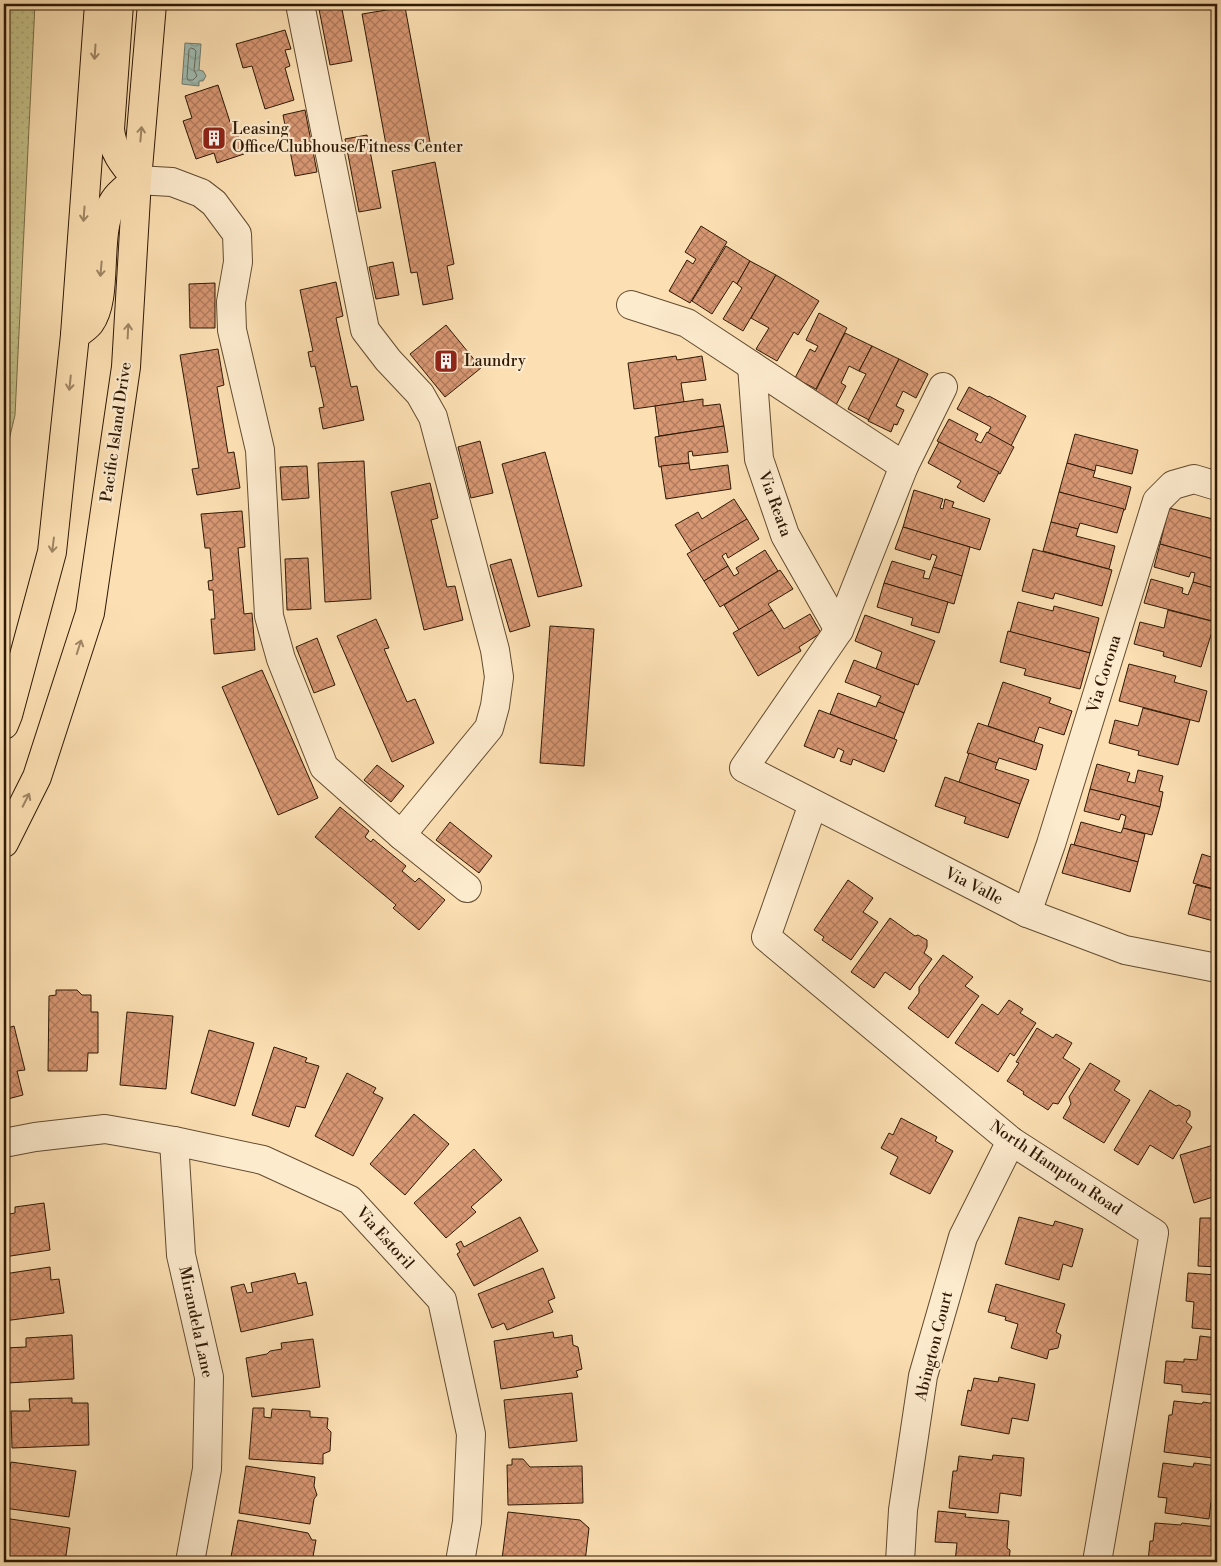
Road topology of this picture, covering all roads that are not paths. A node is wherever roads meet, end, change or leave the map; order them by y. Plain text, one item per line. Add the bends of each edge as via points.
1 (99, 4) edge
2 (119, 4) edge
3 (152, 4) edge
4 (300, 4) edge
5 (137, 180) junction
6 (631, 305) dead end
7 (75, 335) junction
8 (752, 366) junction
9 (943, 387) dead end
10 (904, 466) junction
11 (1217, 486) edge
12 (839, 630) junction
13 (4, 724) edge
14 (813, 804) junction
15 (401, 834) junction
16 (4, 843) edge
17 (467, 888) dead end
18 (1027, 912) junction
19 (1217, 968) edge
20 (174, 1141) junction
21 (1011, 1141) junction
22 (4, 1143) edge
23 (190, 1562) edge
24 (460, 1562) edge
25 (900, 1562) edge
26 (1097, 1562) edge

1 -> 7 main road
2 - 5 main road via 110,129 120,160
5 -> 3 main road, Pacific Island Drive
4 - 15 street via 365,330 420,394 433,417 495,650 499,677 489,728
5 -> 7 main road via 118,195 108,212 95,312 91,322
5 - 15 street via 172,182 201,193 214,203 237,234 232,330 260,450 269,616 281,659 324,767
16 -> 5 main road, Pacific Island Drive via 37,777 90,613 126,367
6 - 8 street via 687,323
7 -> 13 main road via 52,552
8 - 10 street
8 - 12 street, Via Reata via 759,459 785,535
9 - 10 street
10 - 12 street
11 - 18 street, Via Corona via 1194,479 1173,485 1157,501
12 - 14 street, Via Valle via 744,768
14 - 18 street, Via Valle
14 - 21 street, North Hampton Road via 766,937
15 - 17 street
18 - 19 street, Via Valle via 1125,950
20 - 22 street, Via Estoril via 105,1129
20 - 23 street, Mirandela Lane via 181,1254 209,1377 207,1469
20 - 24 street, Via Estoril via 263,1160 350,1200 442,1300 471,1434 467,1522
21 - 25 street, Abington Court via 963,1237 924,1376 903,1510
21 - 26 street, North Hampton Road via 1154,1233

